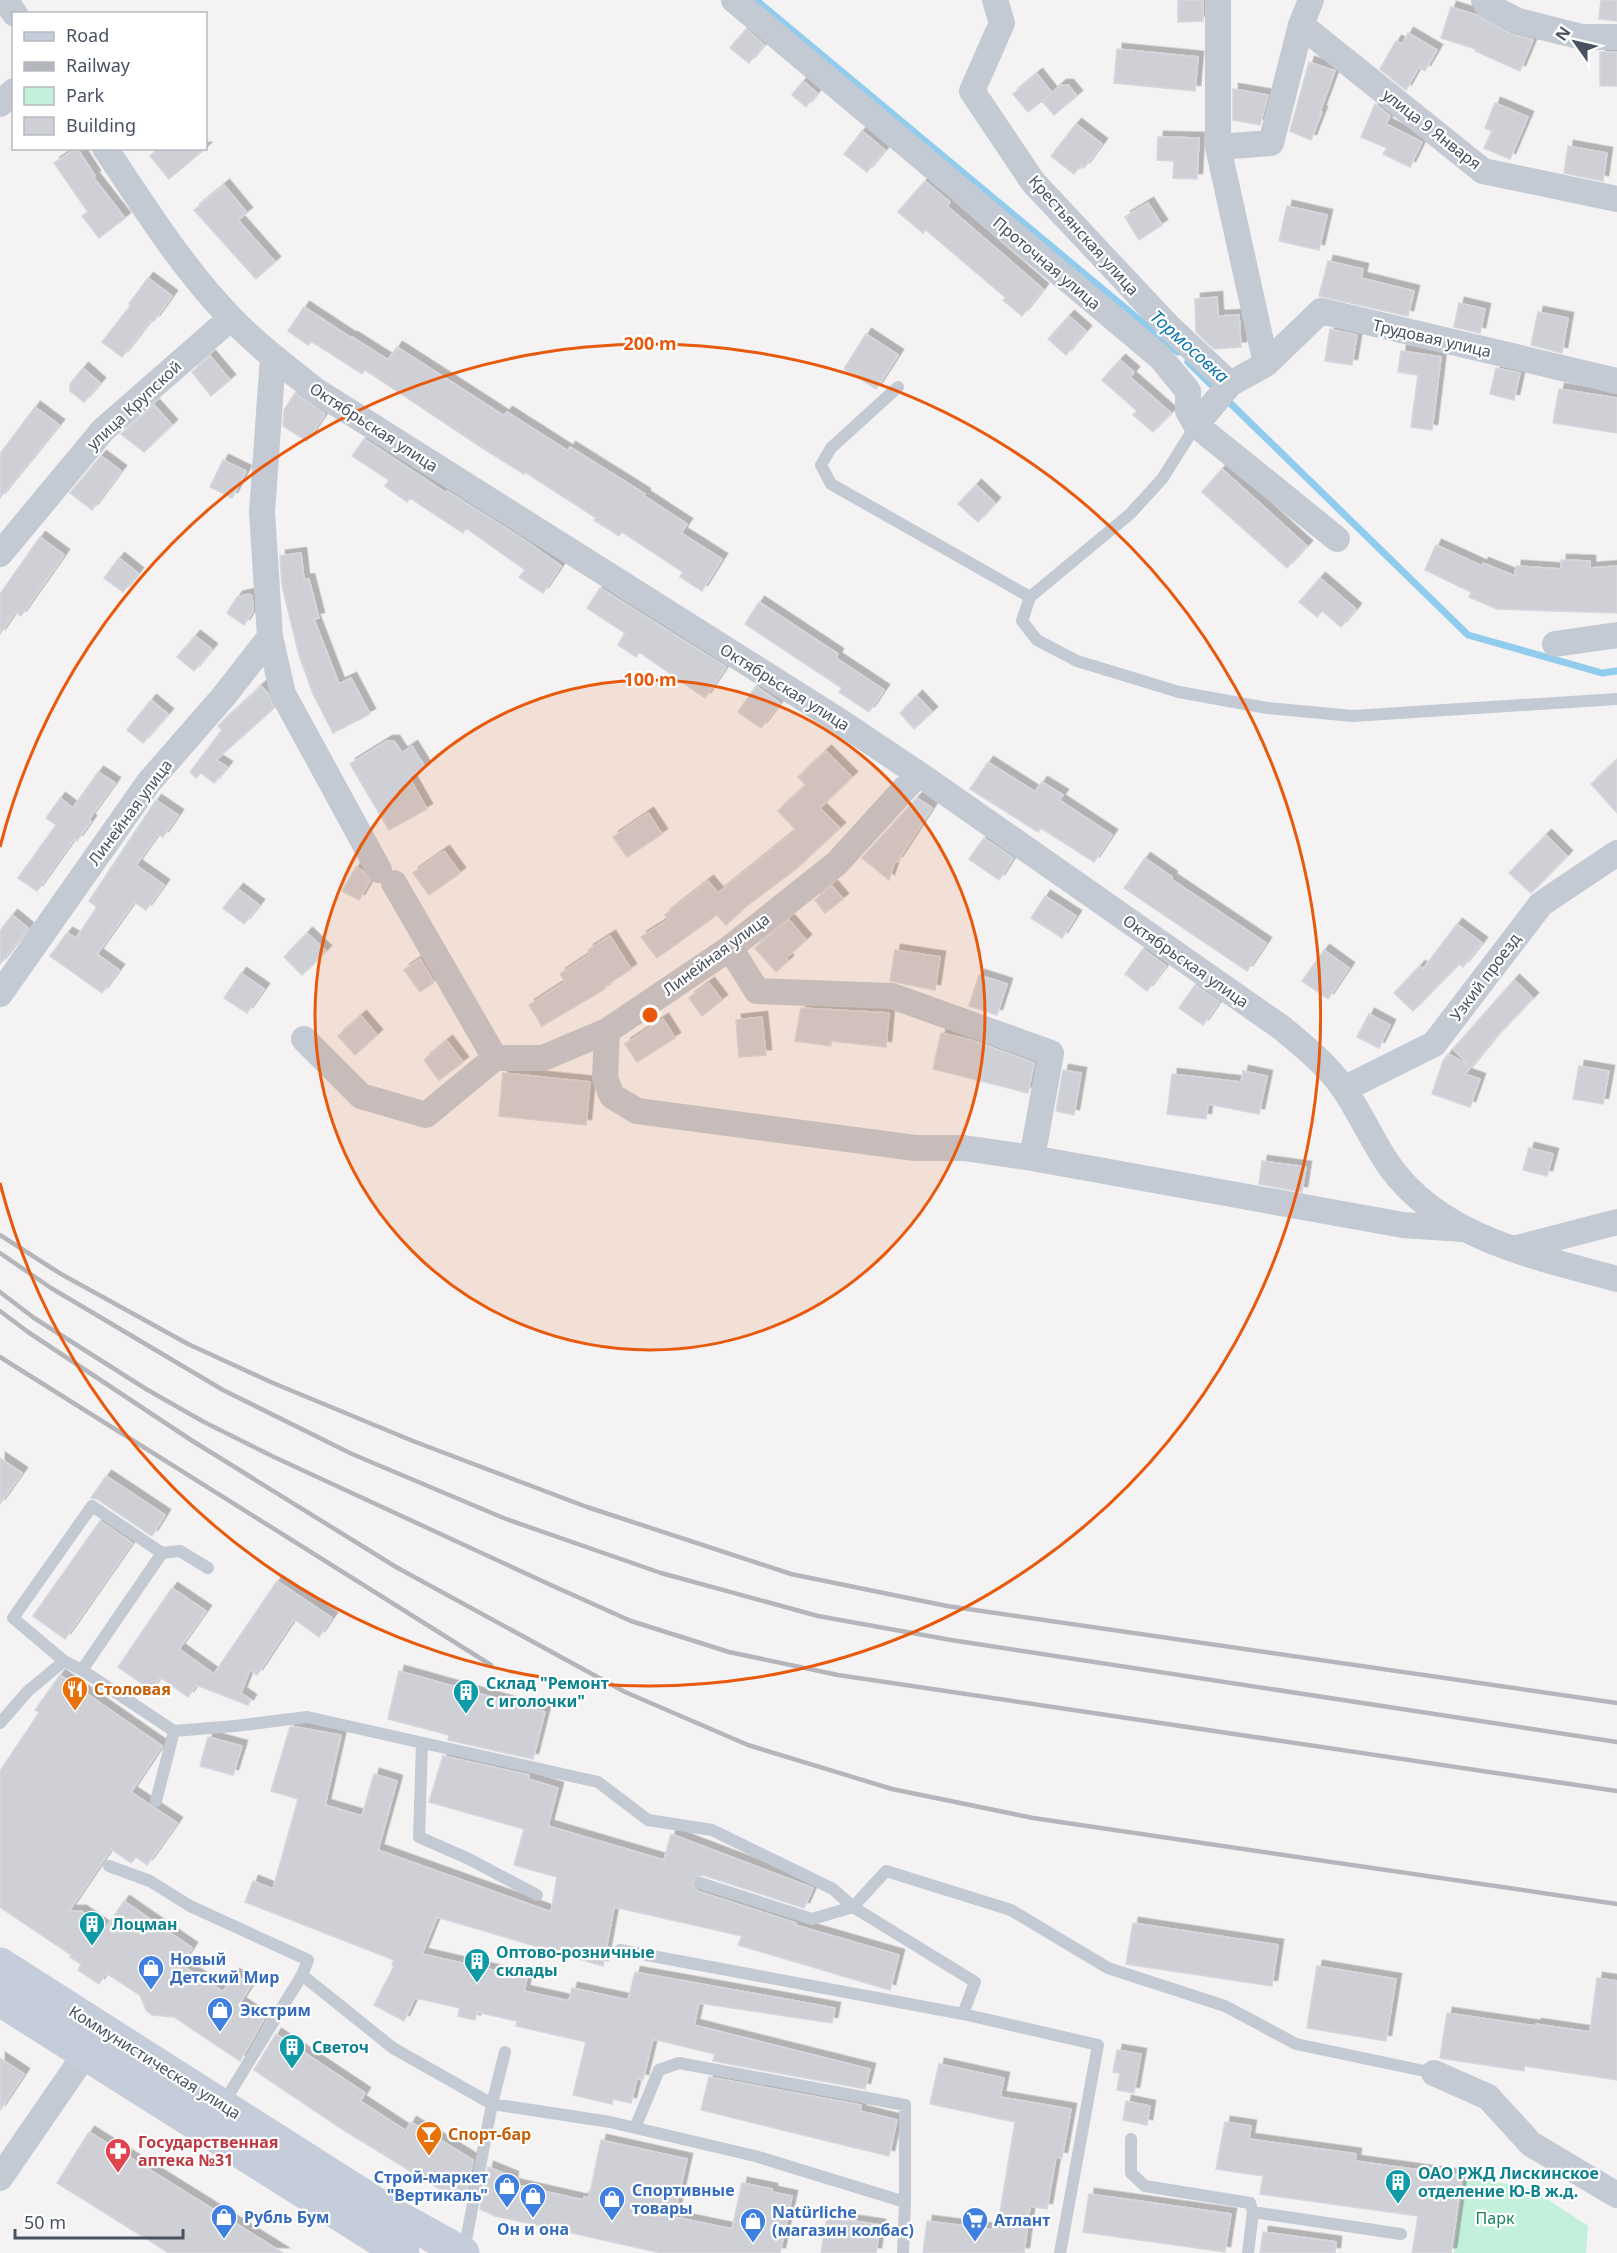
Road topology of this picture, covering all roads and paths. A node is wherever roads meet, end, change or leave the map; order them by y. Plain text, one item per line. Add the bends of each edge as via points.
1 (734, 0) edge
2 (995, 0) edge
3 (1218, 0) edge
4 (1311, 0) edge
5 (1484, 0) edge
6 (1301, 25) junction
7 (1617, 37) edge
8 (12, 93) edge
9 (0, 104) edge
10 (1218, 147) junction
11 (106, 150) edge
12 (1617, 199) edge
13 (231, 318) junction
14 (273, 357) junction
15 (1266, 364) junction
16 (1617, 381) edge
17 (1230, 384) junction
18 (898, 387) dead end
19 (1196, 425) junction
20 (1338, 538) dead end
21 (0, 554) edge
22 (1030, 597) junction
23 (1617, 635) edge
24 (270, 637) junction
25 (1555, 644) dead end
26 (1617, 699) edge
27 (918, 774) junction
28 (1617, 853) edge
29 (730, 948) junction
30 (0, 994) edge
31 (607, 1031) junction
32 (304, 1040) dead end
33 (495, 1058) junction
34 (1344, 1089) junction
35 (1032, 1158) junction
36 (1617, 1222) edge
37 (1464, 1229) junction
38 (1513, 1249) junction
39 (1617, 1279) edge
40 (162, 1553) junction
41 (208, 1568) dead end
42 (64, 1661) junction
43 (82, 1670) junction
44 (1, 1718) edge
45 (174, 1731) junction
46 (422, 1744) junction
47 (156, 1801) dead end
48 (109, 1866) dead end
49 (700, 1883) dead end
50 (537, 1895) dead end
51 (853, 1907) junction
52 (620, 1950) dead end
53 (0, 1964) edge
54 (302, 1975) junction
55 (0, 2000) edge
56 (963, 2014) junction
57 (505, 2052) dead end
58 (86, 2053) junction
59 (1434, 2073) joint
60 (492, 2104) junction
61 (222, 2105) junction
62 (635, 2128) junction
63 (1131, 2139) dead end
64 (0, 2178) edge
65 (1617, 2195) edge
66 (905, 2202) junction
67 (1253, 2212) junction
68 (1401, 2234) dead end
69 (403, 2253) edge
70 (464, 2253) edge
71 (903, 2253) edge
72 (1060, 2253) edge
73 (1248, 2253) edge

1 - 19 street, Проточная улица via 1160,357 1188,391 1188,411
2 - 17 street, Крестьянская улица via 1002,23 972,91 1033,182 1168,326
3 - 10 street
4 - 6 street
5 - 7 street via 1486,5 1518,21 1582,37
6 - 10 street via 1271,143
6 - 12 street, улица 9 Января via 1483,171
8 - 9 street
10 - 15 street
11 - 13 street, Октябрьская улица via 169,243
13 - 14 street, Октябрьская улица
13 - 21 street, улица Крупской via 103,430
14 - 24 street via 262,512
14 - 27 street, Октябрьская улица via 315,390
15 - 16 street, Трудовая улица via 1321,311
15 - 17 street
17 - 19 street
18 - 22 lane via 831,448 821,465 831,484
19 - 20 street
19 - 22 lane via 1162,479 1130,513
22 - 26 lane via 1022,621 1037,640 1077,661 1179,692 1267,708 1353,716
23 - 25 street
24 - 30 street, Линейная улица via 149,782
24 - 33 street via 283,694 386,877
27 - 29 street, Линейная улица via 837,863
27 - 34 street, Октябрьская улица via 1282,1028 1317,1057
28 - 34 street, Узкий проезд via 1541,904 1434,1044
29 - 31 street, Линейная улица
29 - 35 street via 757,991 892,996 1050,1053
31 - 33 street, Линейная улица via 543,1058
31 - 35 street via 605,1078 612,1096 638,1111 915,1148 964,1148
32 - 33 street via 361,1096 426,1115
34 - 37 street, Октябрьская улица via 1392,1170 1425,1203
35 - 37 street via 1403,1225
36 - 38 street
37 - 38 street
38 - 39 street
40 - 41 lane via 180,1551
40 - 42 lane via 92,1506 13,1618
40 - 43 lane
42 - 43 lane
42 - 44 lane
43 - 45 lane
45 - 46 lane via 307,1717
45 - 47 lane
46 - 50 lane via 419,1837
46 - 51 lane via 598,1782 648,1820 712,1830 833,1889
48 - 54 lane via 150,1881 190,1906 308,1960
49 - 51 lane via 812,1919
51 - 56 lane via 975,1982
51 - 59 lane via 886,1871 1011,1910 1108,1968 1225,2006 1296,2044
52 - 56 lane
53 - 61 main road, Коммунистическая улица
54 - 60 lane via 393,2048
54 - 61 lane
55 - 58 main road, Коммунистическая улица
56 - 72 lane via 1098,2045
57 - 60 lane
58 - 64 street
58 - 69 main road, Коммунистическая улица
59 - 65 street via 1488,2097 1531,2144
60 - 62 lane
60 - 70 lane
61 - 70 main road, Коммунистическая улица via 394,2215
62 - 66 lane via 755,2156
62 - 66 lane via 659,2070 680,2063 905,2105
63 - 67 lane via 1131,2173 1144,2186 1250,2203
66 - 71 lane
67 - 68 lane
67 - 73 lane

